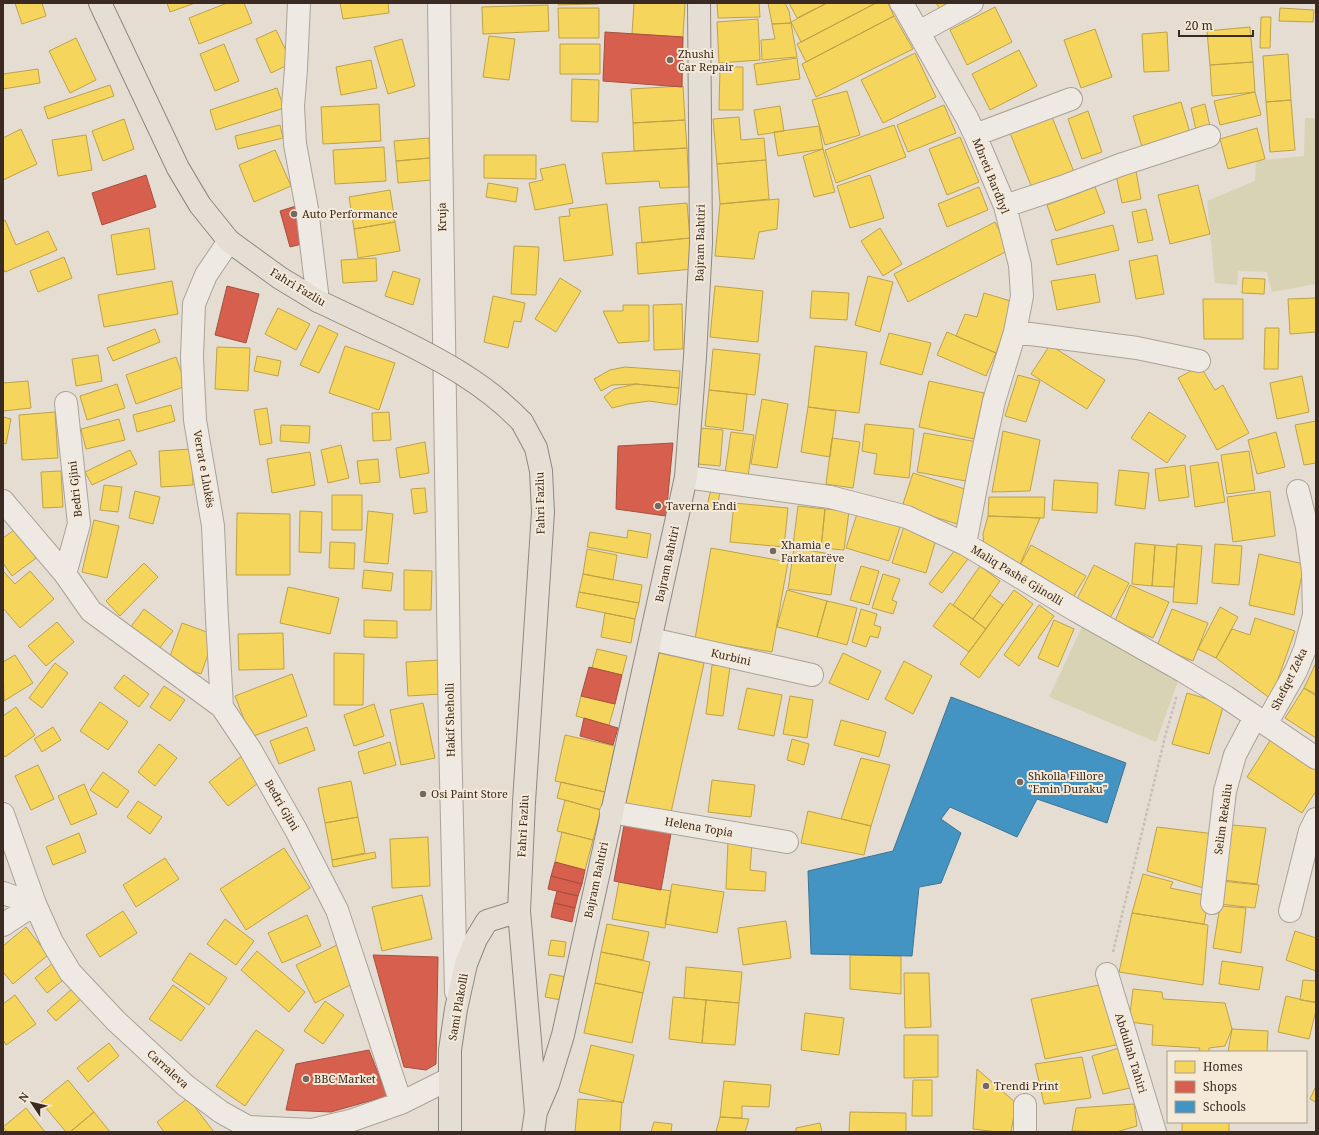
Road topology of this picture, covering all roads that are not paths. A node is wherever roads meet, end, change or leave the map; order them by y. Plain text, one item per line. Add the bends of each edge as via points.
1 (100, 3) edge
2 (299, 3) edge
3 (439, 3) edge
4 (699, 3) edge
5 (901, 3) edge
6 (972, 3) edge
7 (919, 32) junction
8 (1071, 99) dead end
9 (975, 135) junction
10 (1209, 136) dead end
11 (1005, 206) junction
12 (230, 241) junction
13 (318, 301) junction
14 (1015, 332) junction
15 (1199, 361) dead end
16 (66, 402) dead end
17 (446, 431) joint
18 (686, 477) junction
19 (1298, 491) dead end
20 (3, 501) edge
21 (965, 544) junction
22 (65, 574) junction
23 (651, 639) junction
24 (812, 675) dead end
25 (222, 707) junction
26 (1260, 720) junction
27 (1316, 758) edge
28 (611, 812) junction
29 (3, 814) edge
30 (1316, 819) edge
31 (787, 842) dead end
32 (3, 893) edge
33 (1212, 903) dead end
34 (35, 904) junction
35 (519, 911) junction
36 (1290, 911) dead end
37 (3, 925) edge
38 (1108, 974) road end
39 (456, 1009) junction
40 (449, 1079) junction
41 (401, 1103) junction
42 (1025, 1105) dead end
43 (535, 1122) edge
44 (246, 1130) edge
45 (450, 1132) edge
46 (1025, 1132) edge
47 (1155, 1132) edge

1 - 12 main road, Fahri Fazliu via 178,168 200,205
2 - 13 street via 293,106 295,144 307,209
3 - 17 street, Kruja
4 - 18 main road, Bajram Bahtiri via 701,242
5 - 7 street, Mbreti Bardhyl
6 - 7 street
7 - 9 street, Mbreti Bardhyl
8 - 9 street
9 - 11 street, Mbreti Bardhyl
10 - 11 street
11 - 14 street, Mbreti Bardhyl via 1020,265 1022,296
12 - 13 main road, Fahri Fazliu via 280,278
12 - 25 street, Verrat e Llukës via 206,274 194,304 192,357 195,420 213,526
13 - 35 main road, Fahri Fazliu, bridge via 394,337 470,378 507,406 522,422 536,448 541,471 543,512
14 - 15 street via 1137,348
14 - 21 street, Mbreti Bardhyl via 994,401
16 - 22 street, Bedri Gjini via 79,524
17 - 39 street, Hakif Sheholli
18 - 21 street, Maliq Pashë Gjinolli via 830,497 907,517
18 - 23 main road, Bajram Bahtiri
19 - 26 street, Shefqet Zeka via 1307,527 1313,571 1314,615 1296,671
20 - 22 street, Bedri Gjini
21 - 26 street, Maliq Pashë Gjinolli via 1183,671
22 - 25 street, Bedri Gjini via 91,611
23 - 24 street, Kurbini
23 - 28 main road, Bajram Bahtiri
25 - 41 street, Bedri Gjini via 250,749 338,910
26 - 27 street, Maliq Pashë Gjinolli
26 - 33 street, Selim Rekaliu via 1235,755 1225,791
28 - 31 street, Helena Topia
28 - 43 main road, Bajram Bahtiri via 563,1035
29 - 34 street, Carraleva
30 - 36 street via 1310,831
32 - 34 street
34 - 37 street
34 - 44 street, Carraleva via 52,942 70,972 116,1021 184,1084
35 - 39 main road, Sami Plakolli via 487,921 466,964
35 - 43 main road, Fahri Fazliu
38 - 47 street, Abdullah Tahiri
39 - 40 main road, Sami Plakolli
40 - 41 street, Carraleva
40 - 45 main road, Sami Plakolli
41 - 44 street, Carraleva via 350,1121 312,1130
42 - 46 street

